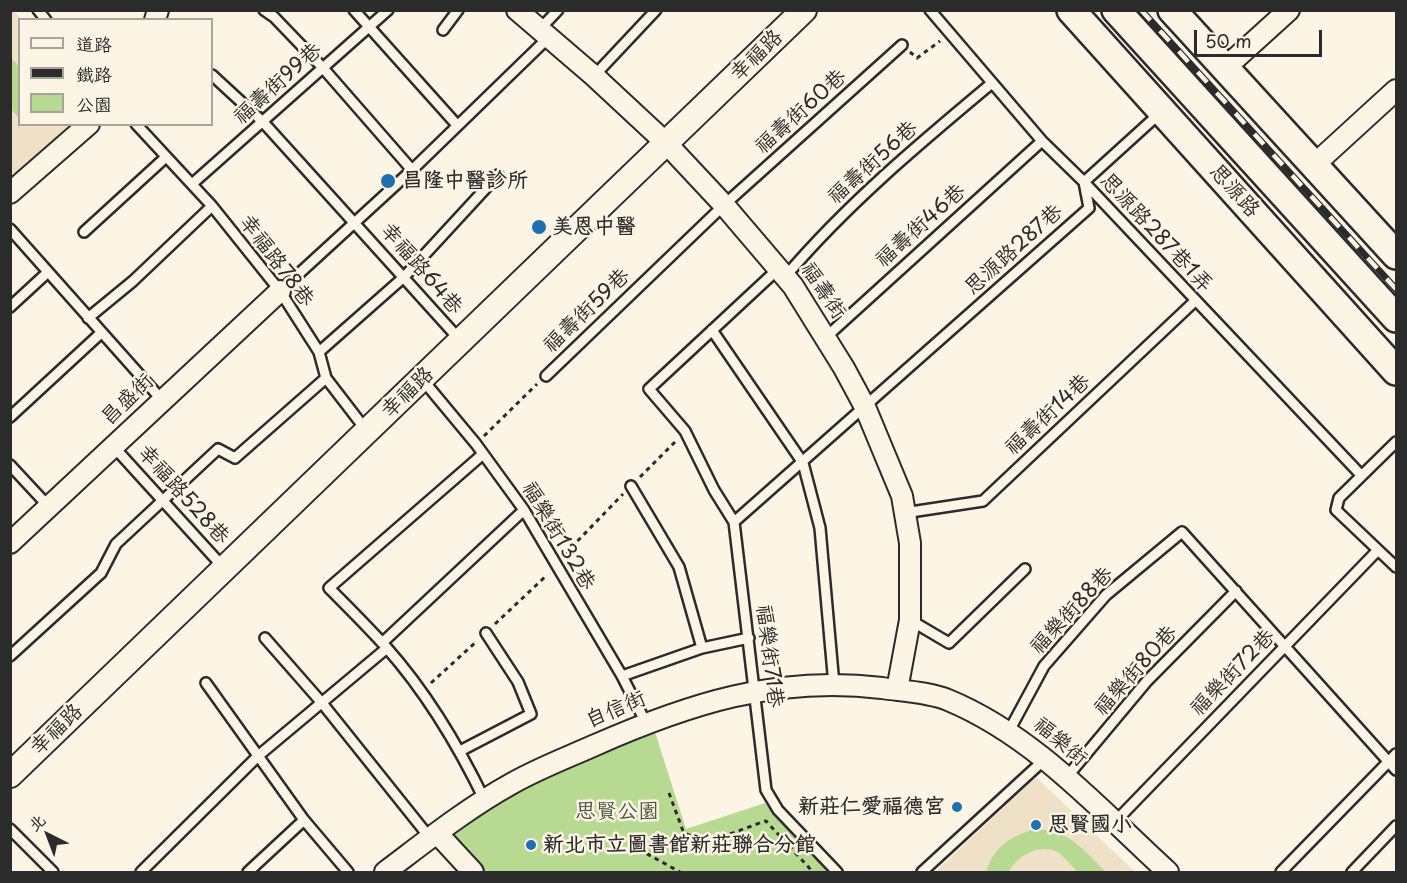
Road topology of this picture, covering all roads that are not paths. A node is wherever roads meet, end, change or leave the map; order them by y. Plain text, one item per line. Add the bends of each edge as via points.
1 (264, 10) edge
2 (354, 10) edge
3 (388, 10) edge
4 (458, 10) edge
5 (517, 10) edge
6 (558, 10) edge
7 (656, 10) edge
8 (804, 10) edge
9 (930, 10) edge
10 (1071, 10) edge
11 (1116, 10) edge
12 (1172, 10) edge
13 (1289, 10) edge
14 (369, 26) junction
15 (443, 30) dead end
16 (545, 33) junction
17 (902, 45) road end
18 (323, 68) junction
19 (1225, 68) junction
20 (213, 76) edge
21 (594, 76) junction
22 (992, 83) junction
23 (1396, 90) edge
24 (1162, 111) junction
25 (263, 122) junction
26 (457, 125) junction
27 (87, 126) edge
28 (138, 126) edge
29 (1042, 141) junction
30 (666, 144) junction
31 (166, 157) junction
32 (1314, 165) junction
33 (412, 170) junction
34 (498, 175) dead end
35 (1084, 182) junction
36 (192, 184) junction
37 (10, 194) edge
38 (724, 205) junction
39 (212, 206) junction
40 (355, 221) junction
41 (10, 230) edge
42 (84, 232) dead end
43 (1396, 255) edge
44 (48, 272) junction
45 (782, 273) junction
46 (404, 277) junction
47 (280, 291) junction
48 (1195, 301) junction
49 (10, 307) edge
50 (88, 318) junction
51 (1396, 318) edge
52 (712, 330) junction
53 (101, 333) junction
54 (825, 338) junction
55 (460, 340) junction
56 (319, 352) junction
57 (1396, 371) edge
58 (546, 376) road end
59 (326, 378) junction
60 (422, 379) junction
61 (162, 400) junction
62 (865, 407) junction
63 (10, 417) edge
64 (368, 432) junction
65 (1396, 442) edge
66 (114, 447) junction
67 (483, 454) junction
68 (803, 462) junction
69 (10, 465) edge
70 (1362, 475) junction
71 (631, 486) dead end
72 (163, 500) junction
73 (50, 508) junction
74 (524, 510) junction
75 (904, 513) junction
76 (734, 522) junction
77 (10, 543) edge
78 (1378, 550) junction
79 (1396, 567) edge
80 (224, 568) junction
81 (1025, 569) dead end
82 (1236, 591) junction
83 (910, 620) junction
84 (486, 633) dead end
85 (265, 638) dead end
86 (749, 639) junction
87 (1285, 645) junction
88 (385, 646) junction
89 (702, 648) junction
90 (10, 656) edge
91 (622, 676) junction
92 (206, 683) dead end
93 (834, 685) junction
94 (897, 690) junction
95 (756, 691) junction
96 (322, 702) junction
97 (646, 723) junction
98 (1009, 731) junction
99 (460, 751) junction
100 (1396, 754) edge
101 (258, 756) junction
102 (1044, 760) junction
103 (1388, 762) junction
104 (1396, 770) edge
105 (10, 775) edge
106 (1066, 778) junction
107 (485, 801) junction
108 (304, 820) junction
109 (1114, 822) junction
110 (1396, 826) edge
111 (10, 829) edge
112 (433, 835) junction
113 (53, 873) edge
114 (141, 873) edge
115 (248, 873) edge
116 (348, 873) edge
117 (385, 873) edge
118 (473, 873) edge
119 (837, 873) edge
120 (922, 873) edge
121 (1168, 873) edge
122 (1281, 873) edge
123 (1352, 873) edge

1 - 18 lane
2 - 14 lane
3 - 14 lane, 福壽街99巷
4 - 15 lane
5 - 16 street, 福壽街
6 - 16 lane
7 - 21 lane
8 - 30 street, 幸福路
9 - 22 lane, 思源路287巷1弄
10 - 24 main road, 思源路
11 - 51 main road, 思源路
12 - 19 main road
13 - 19 street
14 - 18 lane, 福壽街99巷
14 - 26 lane
16 - 21 street, 福壽街
16 - 26 lane
17 - 38 lane, 福壽街60巷
18 - 25 lane, 福壽街99巷
18 - 33 lane
19 - 32 main road
20 - 25 lane, 幸福路64巷
21 - 30 street, 福壽街
22 - 29 lane, 思源路287巷1弄
22 - 45 lane, 福壽街56巷 via 877,180
23 - 32 street
24 - 35 lane
24 - 57 main road, 思源路
25 - 36 lane, 福壽街99巷
25 - 40 lane, 幸福路64巷
26 - 33 lane
27 - 37 street
28 - 31 lane, 幸福路78巷
29 - 35 lane, 思源路287巷1弄
29 - 54 lane, 福壽街46巷
30 - 38 street, 福壽街
30 - 55 street, 幸福路
31 - 36 lane, 幸福路78巷
31 - 42 lane
32 - 43 main road
33 - 40 lane
34 - 46 lane
35 - 48 lane, 思源路287巷1弄
35 - 62 lane, 思源路287巷 via 1089,208
36 - 39 lane, 幸福路78巷
38 - 45 street, 福壽街
38 - 58 lane, 福壽街59巷
39 - 47 lane, 幸福路78巷
39 - 50 lane
40 - 46 lane, 幸福路64巷
40 - 47 lane
41 - 44 lane
44 - 49 lane
44 - 50 lane
45 - 52 lane, 福壽街56巷
45 - 54 street, 福壽街
46 - 55 lane, 幸福路64巷
46 - 56 lane
47 - 56 lane, 幸福路78巷
47 - 61 street, 昌盛街
48 - 70 lane, 思源路287巷1弄
48 - 75 lane, 福壽街14巷 via 983,501
50 - 53 lane
52 - 68 lane
52 - 76 lane, 福樂街71巷 via 649,389 685,431
53 - 61 lane
53 - 63 lane
54 - 62 street, 福壽街
55 - 60 street, 幸福路
56 - 59 lane, 幸福路78巷
59 - 64 lane, 幸福路78巷
59 - 72 lane via 235,458 218,450
60 - 64 street, 幸福路
60 - 67 lane, 福樂街132巷
61 - 66 street, 昌盛街
62 - 68 lane
62 - 75 street, 福壽街 via 902,496
64 - 80 street, 幸福路
65 - 70 lane
66 - 72 lane, 幸福路528巷
66 - 73 street, 昌盛街
67 - 74 lane, 福樂街132巷
67 - 88 lane via 329,588
68 - 76 lane
68 - 93 lane via 820,528
69 - 73 lane
70 - 78 lane via 1339,498 1336,510
71 - 89 lane via 679,567
72 - 80 lane, 幸福路528巷
72 - 90 lane via 116,544 101,573
73 - 77 street, 昌盛街
74 - 88 lane
74 - 91 lane, 福樂街132巷
75 - 83 street, 福壽街 via 910,543
76 - 86 lane, 福樂街71巷
78 - 79 lane
78 - 87 lane, 福樂街72巷
80 - 105 street, 幸福路
81 - 83 lane via 949,644
82 - 87 lane
82 - 98 lane, 福樂街88巷 via 1182,532 1106,595 1044,666
82 - 106 lane, 福樂街80巷 via 1148,681
83 - 94 street, 福壽街
84 - 99 lane via 519,682 531,714
85 - 96 lane
86 - 89 lane
86 - 95 lane, 福樂街71巷
87 - 103 lane
87 - 109 lane, 福樂街72巷
88 - 96 lane
88 - 99 lane
89 - 91 lane
91 - 97 lane, 福樂街132巷
92 - 101 lane
93 - 94 street, 自信街
93 - 95 street, 自信街
94 - 98 street, 福樂街 via 946,699
95 - 97 street, 自信街 via 696,704
95 - 119 lane, 福樂街71巷 via 766,790 778,810
96 - 101 lane
96 - 112 lane
97 - 107 street, 自信街 via 511,784
98 - 102 street, 福樂街
99 - 107 lane
100 - 103 lane
101 - 108 lane
101 - 114 lane
102 - 106 street, 福樂街
102 - 120 lane
103 - 104 lane
103 - 122 lane
106 - 109 street, 福樂街
107 - 112 street, 自信街
108 - 115 lane
108 - 116 lane
109 - 121 street, 福樂街
110 - 123 lane
111 - 113 lane
112 - 117 street, 自信街
112 - 118 street

